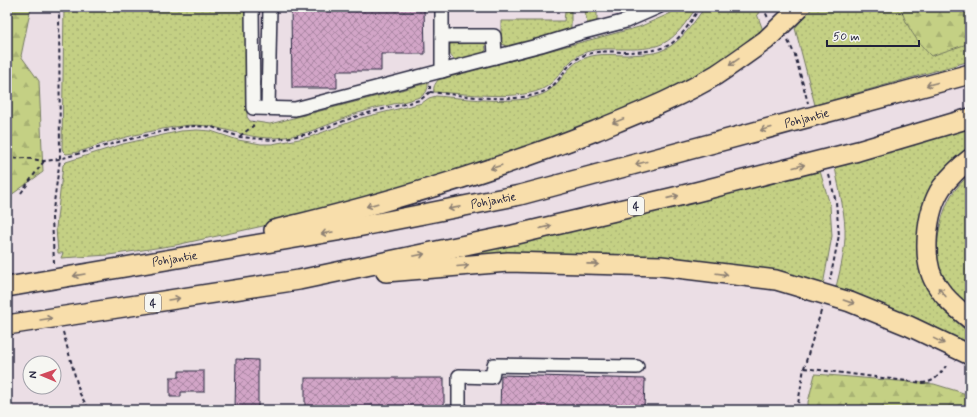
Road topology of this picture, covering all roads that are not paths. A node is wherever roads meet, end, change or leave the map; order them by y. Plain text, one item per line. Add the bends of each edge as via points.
1 (252, 7) edge
2 (270, 7) edge
3 (442, 7) edge
4 (658, 7) edge
5 (800, 7) edge
6 (442, 36) junction
7 (495, 57) junction
8 (442, 70) junction
9 (970, 74) edge
10 (268, 108) junction
11 (970, 118) edge
12 (970, 159) edge
13 (117, 268) junction
14 (299, 280) junction
15 (7, 287) edge
16 (970, 319) edge
17 (7, 325) edge
18 (970, 355) edge
19 (637, 367) dead end
20 (458, 410) edge

1 - 10 street via 253,108
2 - 10 street
3 - 6 street
4 - 7 street via 626,20
5 -> 13 highway, bridge via 766,40 716,75 642,112 526,157 342,214
6 - 7 street via 494,36
6 - 8 street
7 - 8 street
8 - 10 street via 295,109
9 -> 13 highway, Pohjantie via 520,195 337,231
14 -> 11 highway, 4 via 513,235 696,192 858,151
16 -> 12 highway via 937,286 926,247 934,203 942,187
13 -> 15 highway, Pohjantie
17 -> 14 highway, 4
14 -> 18 highway via 508,262 661,266 776,280 850,302
19 - 20 street via 494,365 492,377 459,376

